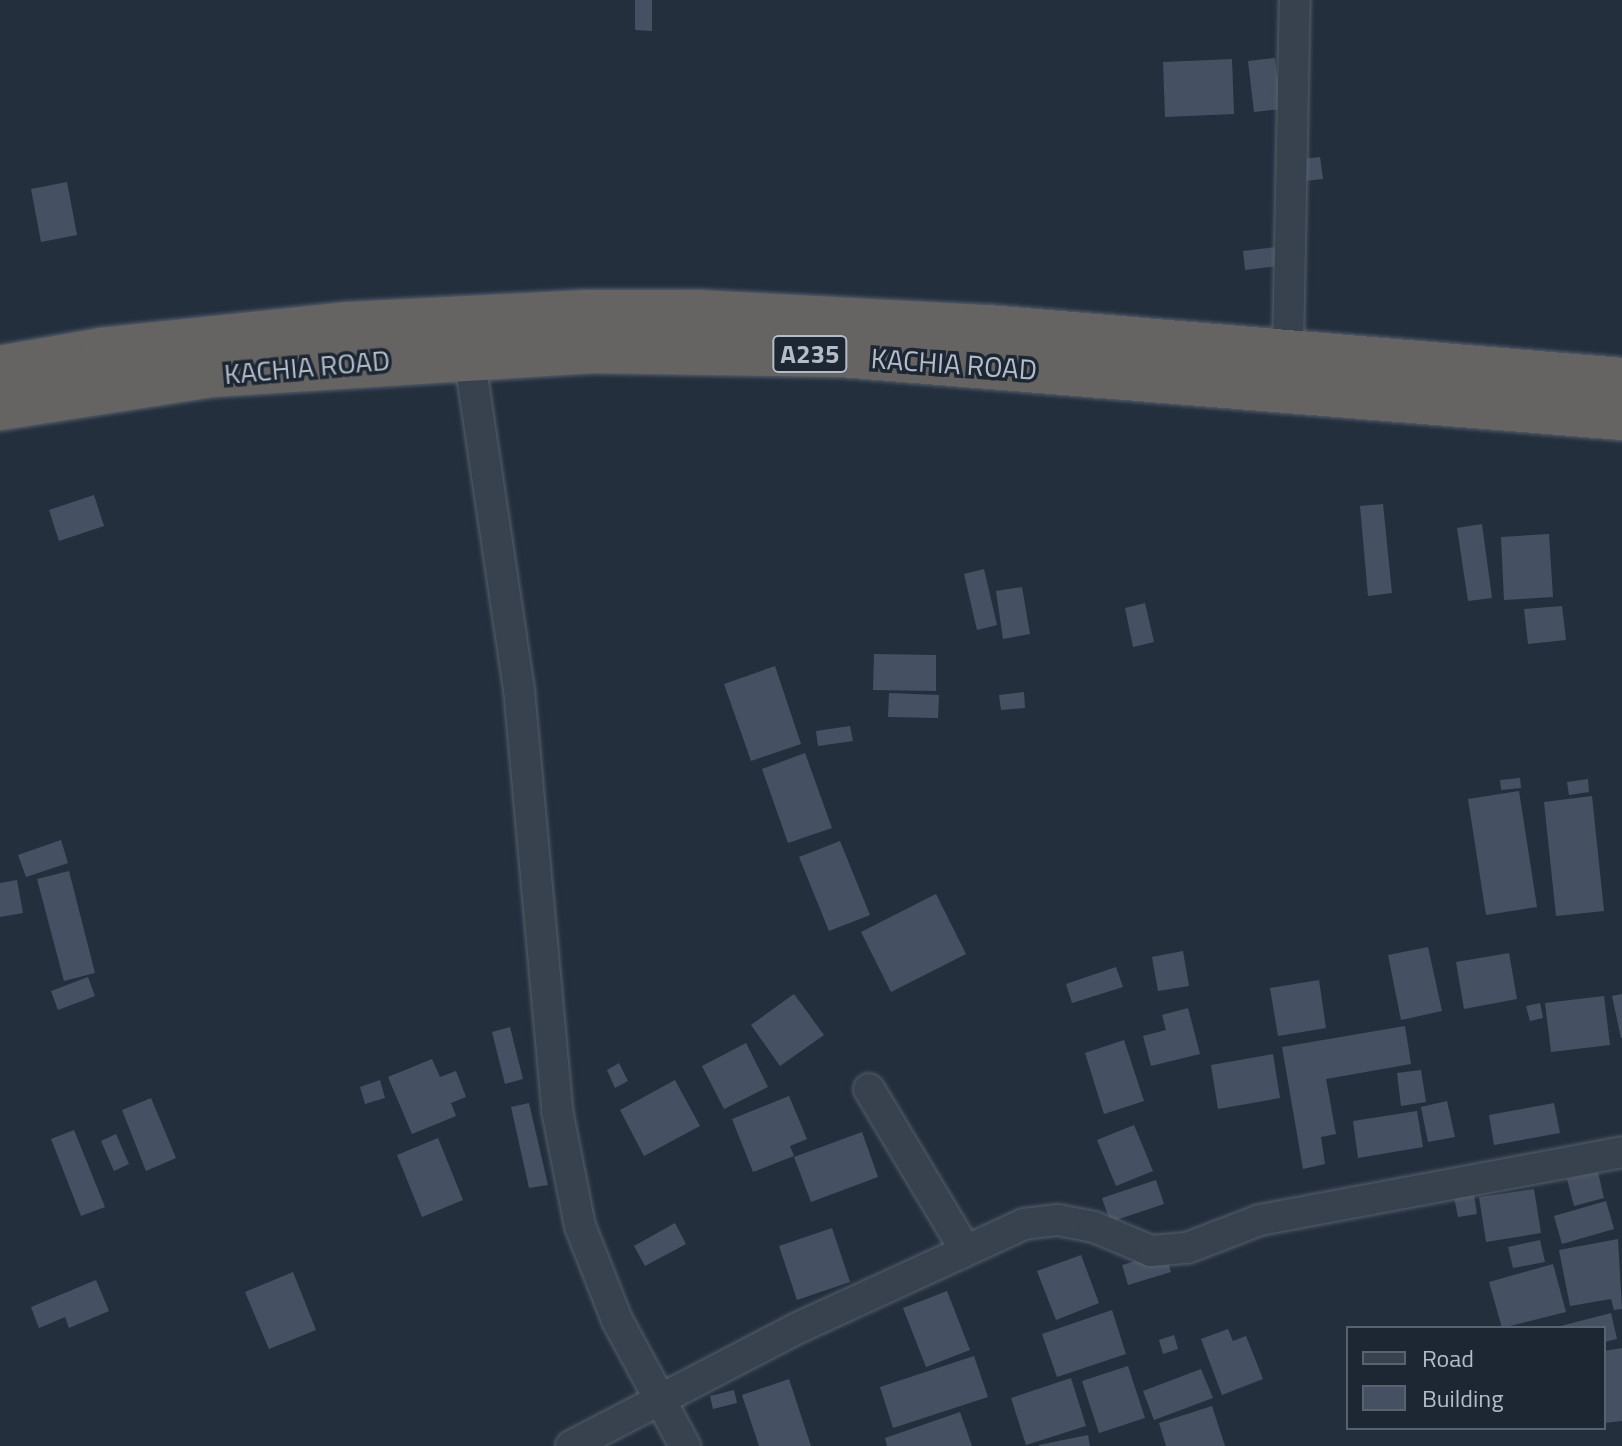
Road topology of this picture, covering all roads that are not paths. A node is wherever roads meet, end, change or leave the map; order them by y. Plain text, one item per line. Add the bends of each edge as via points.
1 (1295, 0) edge
2 (1288, 350) junction
3 (469, 355) junction
4 (0, 368) edge
5 (1622, 380) edge
6 (1425, 383) junction
7 (0, 408) edge
8 (1622, 418) edge
9 (869, 1089) dead end
10 (1622, 1152) edge
11 (964, 1248) junction
12 (660, 1404) junction
13 (571, 1446) edge
14 (685, 1446) edge

1 - 2 street
2 - 4 highway, KACHIA ROAD / A235 via 869,320 584,312 235,334
2 - 6 highway, KACHIA ROAD / A235
3 - 6 highway, KACHIA ROAD / A235 via 841,355
3 - 7 highway, KACHIA ROAD / A235 via 211,375
3 - 12 street via 519,689 557,1110 580,1226 617,1320
5 - 6 highway, KACHIA ROAD / A235
6 - 8 highway, KACHIA ROAD / A235
9 - 11 street
10 - 11 street via 1260,1220 1187,1248 1151,1251 1094,1227 1058,1220 1024,1224
11 - 12 street
12 - 13 street
12 - 14 street

